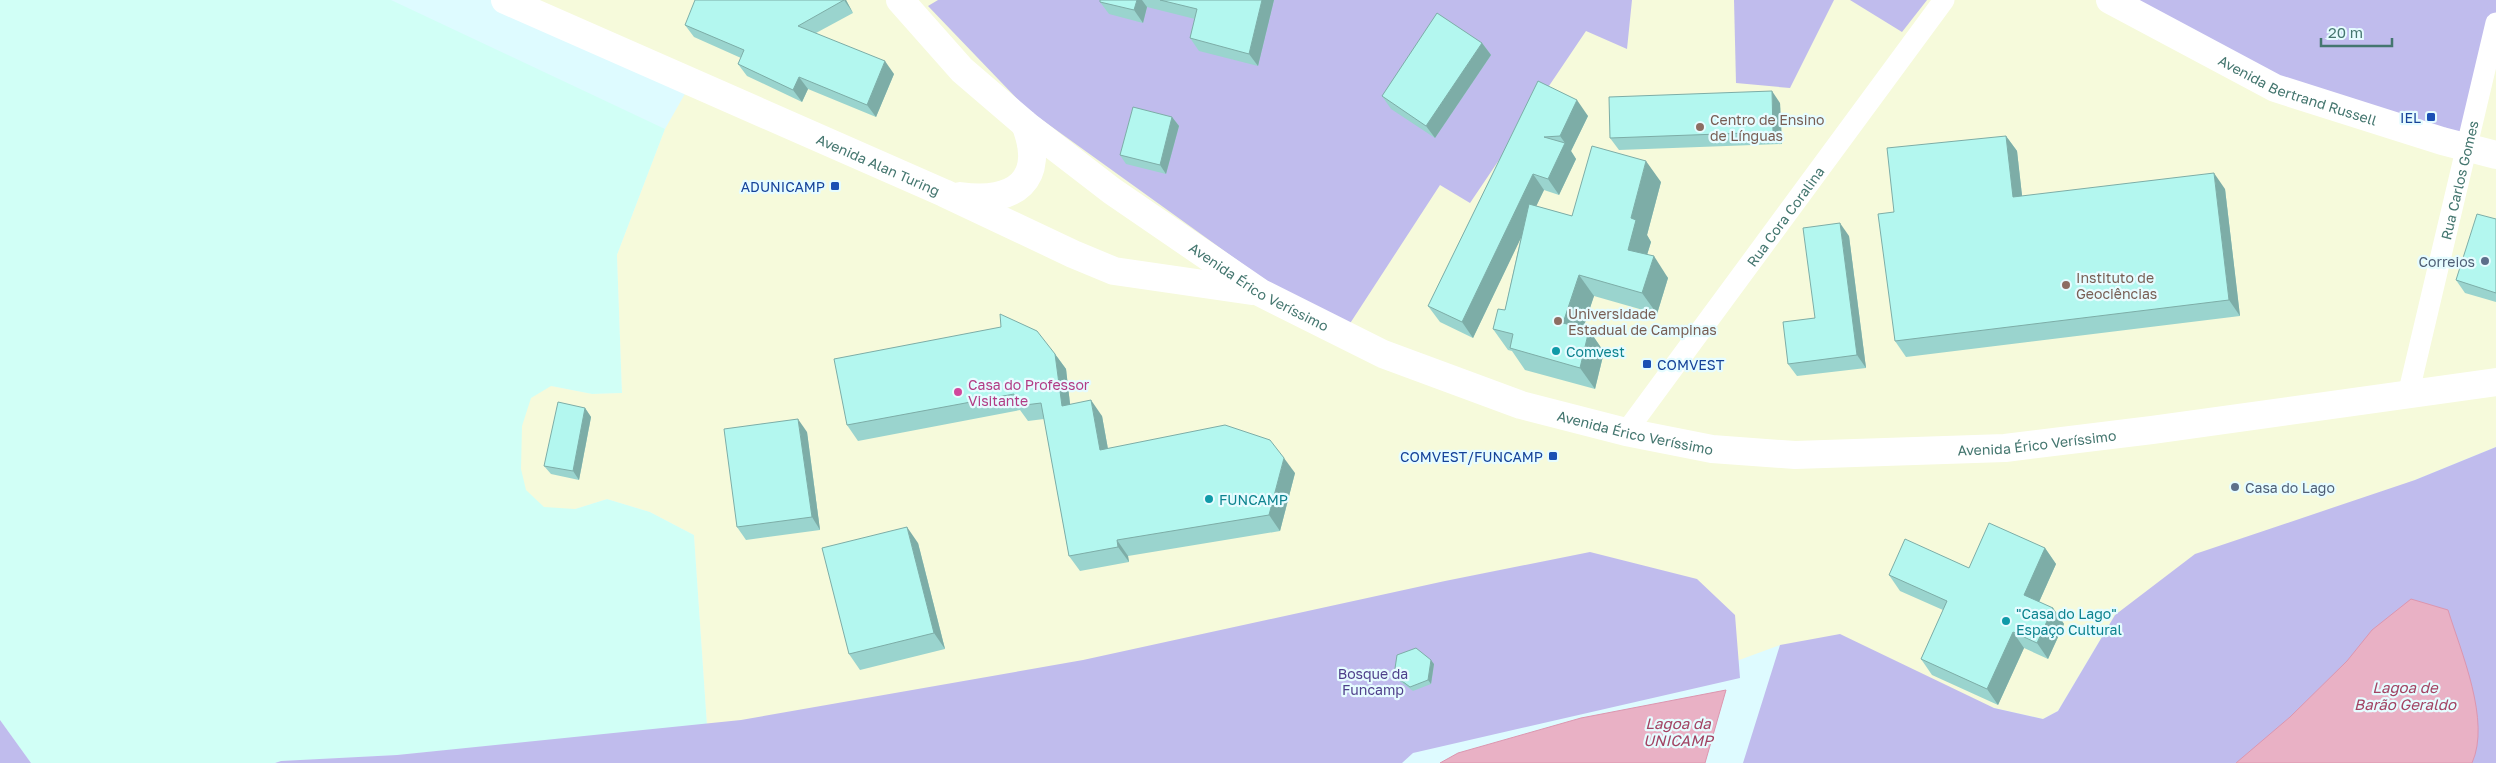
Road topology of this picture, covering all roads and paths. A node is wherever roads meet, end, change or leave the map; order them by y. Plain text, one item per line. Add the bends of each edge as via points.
1 (505, 0) edge
2 (900, 0) edge
3 (1944, 0) edge
4 (2110, 0) edge
5 (2496, 23) edge
6 (1025, 124) junction
7 (2465, 148) junction
8 (2496, 155) edge
9 (944, 193) junction
10 (1261, 293) junction
11 (2496, 382) edge
12 (2408, 395) junction
13 (1626, 432) junction

1 - 9 street, Avenida Alan Turing
2 - 6 street, Avenida Érico Veríssimo via 962,70
3 - 13 street, Rua Cora Coralina
4 - 7 street, Avenida Bertrand Russell via 2275,88
5 - 7 street, Rua Carlos Gomes
6 - 9 street via 1034,156 1029,175 1018,187 1000,196 983,199
6 - 10 street, Avenida Érico Veríssimo via 1112,191
7 - 8 street, Avenida Bertrand Russell
7 - 12 street, Rua Carlos Gomes
9 - 10 street, Avenida Alan Turing via 1114,271
10 - 13 street, Avenida Érico Veríssimo via 1383,354 1520,405
11 - 12 street, Avenida Érico Veríssimo
12 - 13 street, Avenida Érico Veríssimo via 1985,449 1795,455 1712,449

